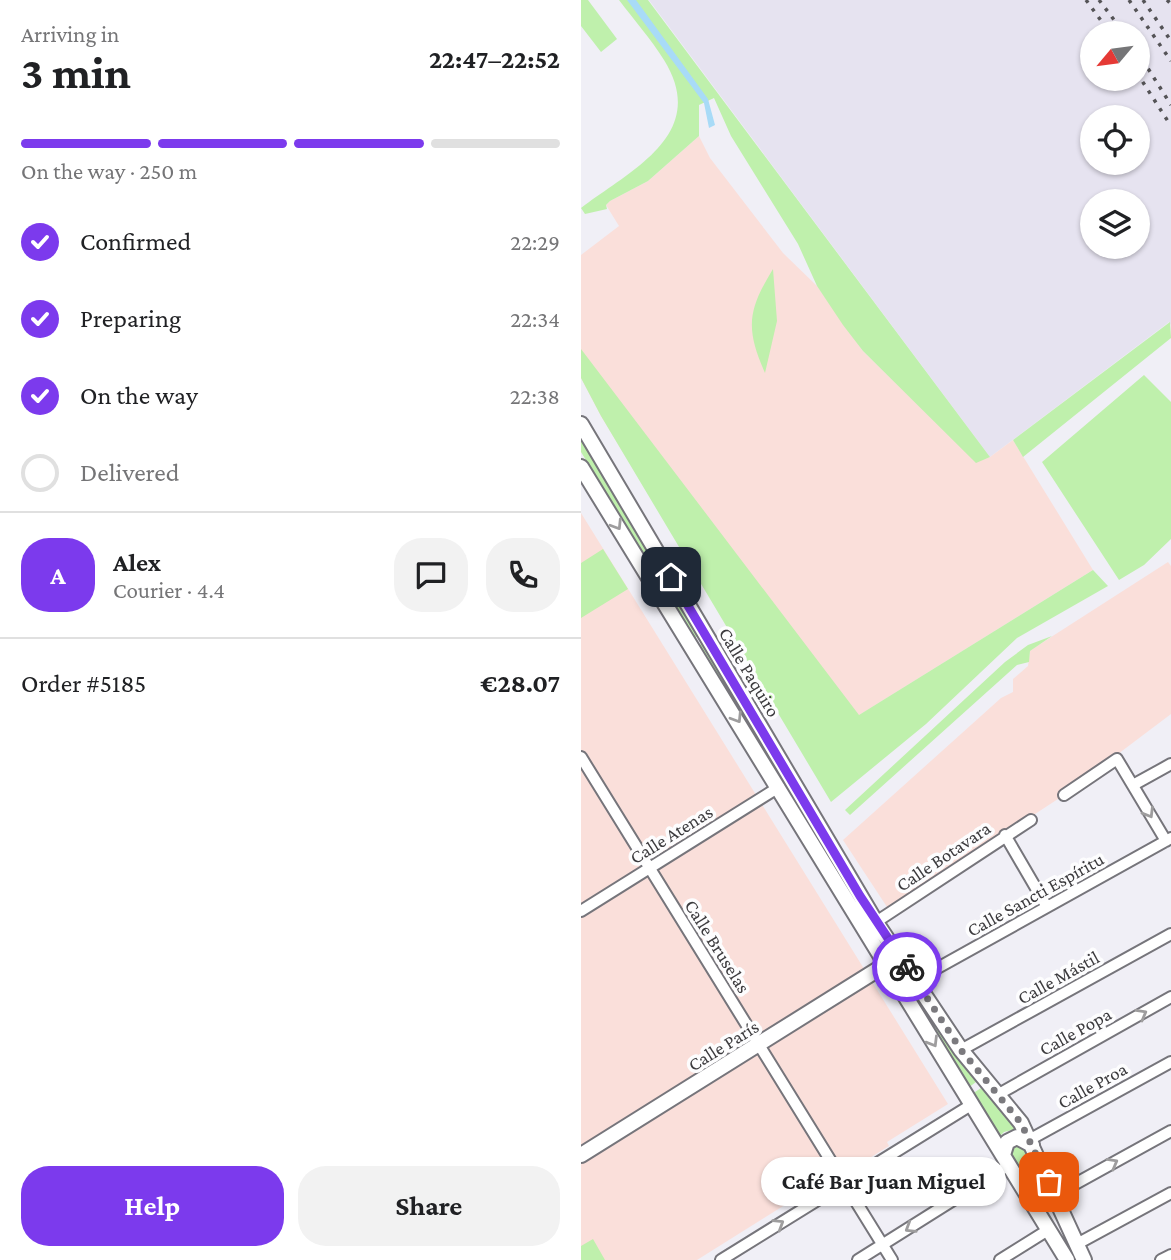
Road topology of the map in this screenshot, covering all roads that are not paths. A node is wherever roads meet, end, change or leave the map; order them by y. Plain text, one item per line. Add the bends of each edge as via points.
1 (581, 424) edge
2 (581, 467) edge
3 (581, 757) edge
4 (1171, 764) edge
5 (1133, 785) junction
6 (779, 788) junction
7 (1064, 796) dead end
8 (1031, 820) dead end
9 (1006, 835) junction
10 (1169, 840) edge
11 (650, 868) junction
12 (1047, 907) junction
13 (581, 911) edge
14 (876, 922) junction
15 (1171, 934) edge
16 (887, 938) junction
17 (884, 965) junction
18 (915, 978) junction
19 (1171, 997) edge
20 (760, 1045) junction
21 (961, 1050) junction
22 (1171, 1062) edge
23 (997, 1095) junction
24 (971, 1105) junction
25 (1171, 1131) edge
26 (1031, 1142) junction
27 (581, 1155) edge
28 (1006, 1160) junction
29 (845, 1183) junction
30 (1052, 1189) junction
31 (1171, 1192) edge
32 (1027, 1195) junction
33 (1048, 1230) junction
34 (1077, 1244) junction
35 (883, 1245) junction
36 (1171, 1255) edge
37 (721, 1260) edge
38 (858, 1260) edge
39 (892, 1260) edge
40 (1000, 1260) edge
41 (1067, 1260) edge
42 (1084, 1260) edge
43 (1161, 1260) edge

1 - 14 main road, Calle Paquiro
2 -> 6 main road, Calle Paquiro
3 - 11 street, Calle Bruselas
4 - 5 street
5 - 7 street via 1117,759
5 -> 10 street
6 - 11 street, Calle Atenas
6 - 17 main road, Calle Paquiro
8 - 9 street, Calle Botavara
9 - 12 street
9 - 14 street, Calle Botavara
10 - 12 street, Calle Sancti Espíritu
11 - 13 street, Calle Atenas
11 - 20 street, Calle Bruselas
12 - 18 street, Calle Sancti Espíritu
14 - 16 main road, Calle Paquiro
15 - 21 street, Calle Mástil
16 - 17 main road
16 - 18 main road, Calle Paquiro
17 - 18 main road
17 - 20 main road, Calle París
17 -> 24 main road, Calle Paquiro
18 - 21 main road, Calle Paquiro
23 -> 19 street, Calle Popa
20 - 27 main road, Calle París
20 - 29 street, Calle Bruselas
21 - 23 main road, Calle Paquiro
22 - 26 street, Calle Proa
23 - 26 main road, Calle Paquiro
24 - 28 main road, Calle Paquiro
24 - 29 street
30 -> 25 street
26 - 28 main road via 1017,1137 1007,1142
26 - 30 main road, Calle Paquiro
28 - 32 main road, Calle Paquiro
28 -> 35 street
29 - 35 street, Calle Bruselas
37 -> 29 street
30 - 32 main road via 1038,1199
30 - 34 main road, Calle Paquiro
31 - 34 street
32 - 33 main road, Calle Paquiro
33 - 40 street
33 - 41 main road, Calle Paquiro
34 - 42 main road, Calle Paquiro
35 - 38 street
35 - 39 street, Calle Bruselas
36 - 43 street

